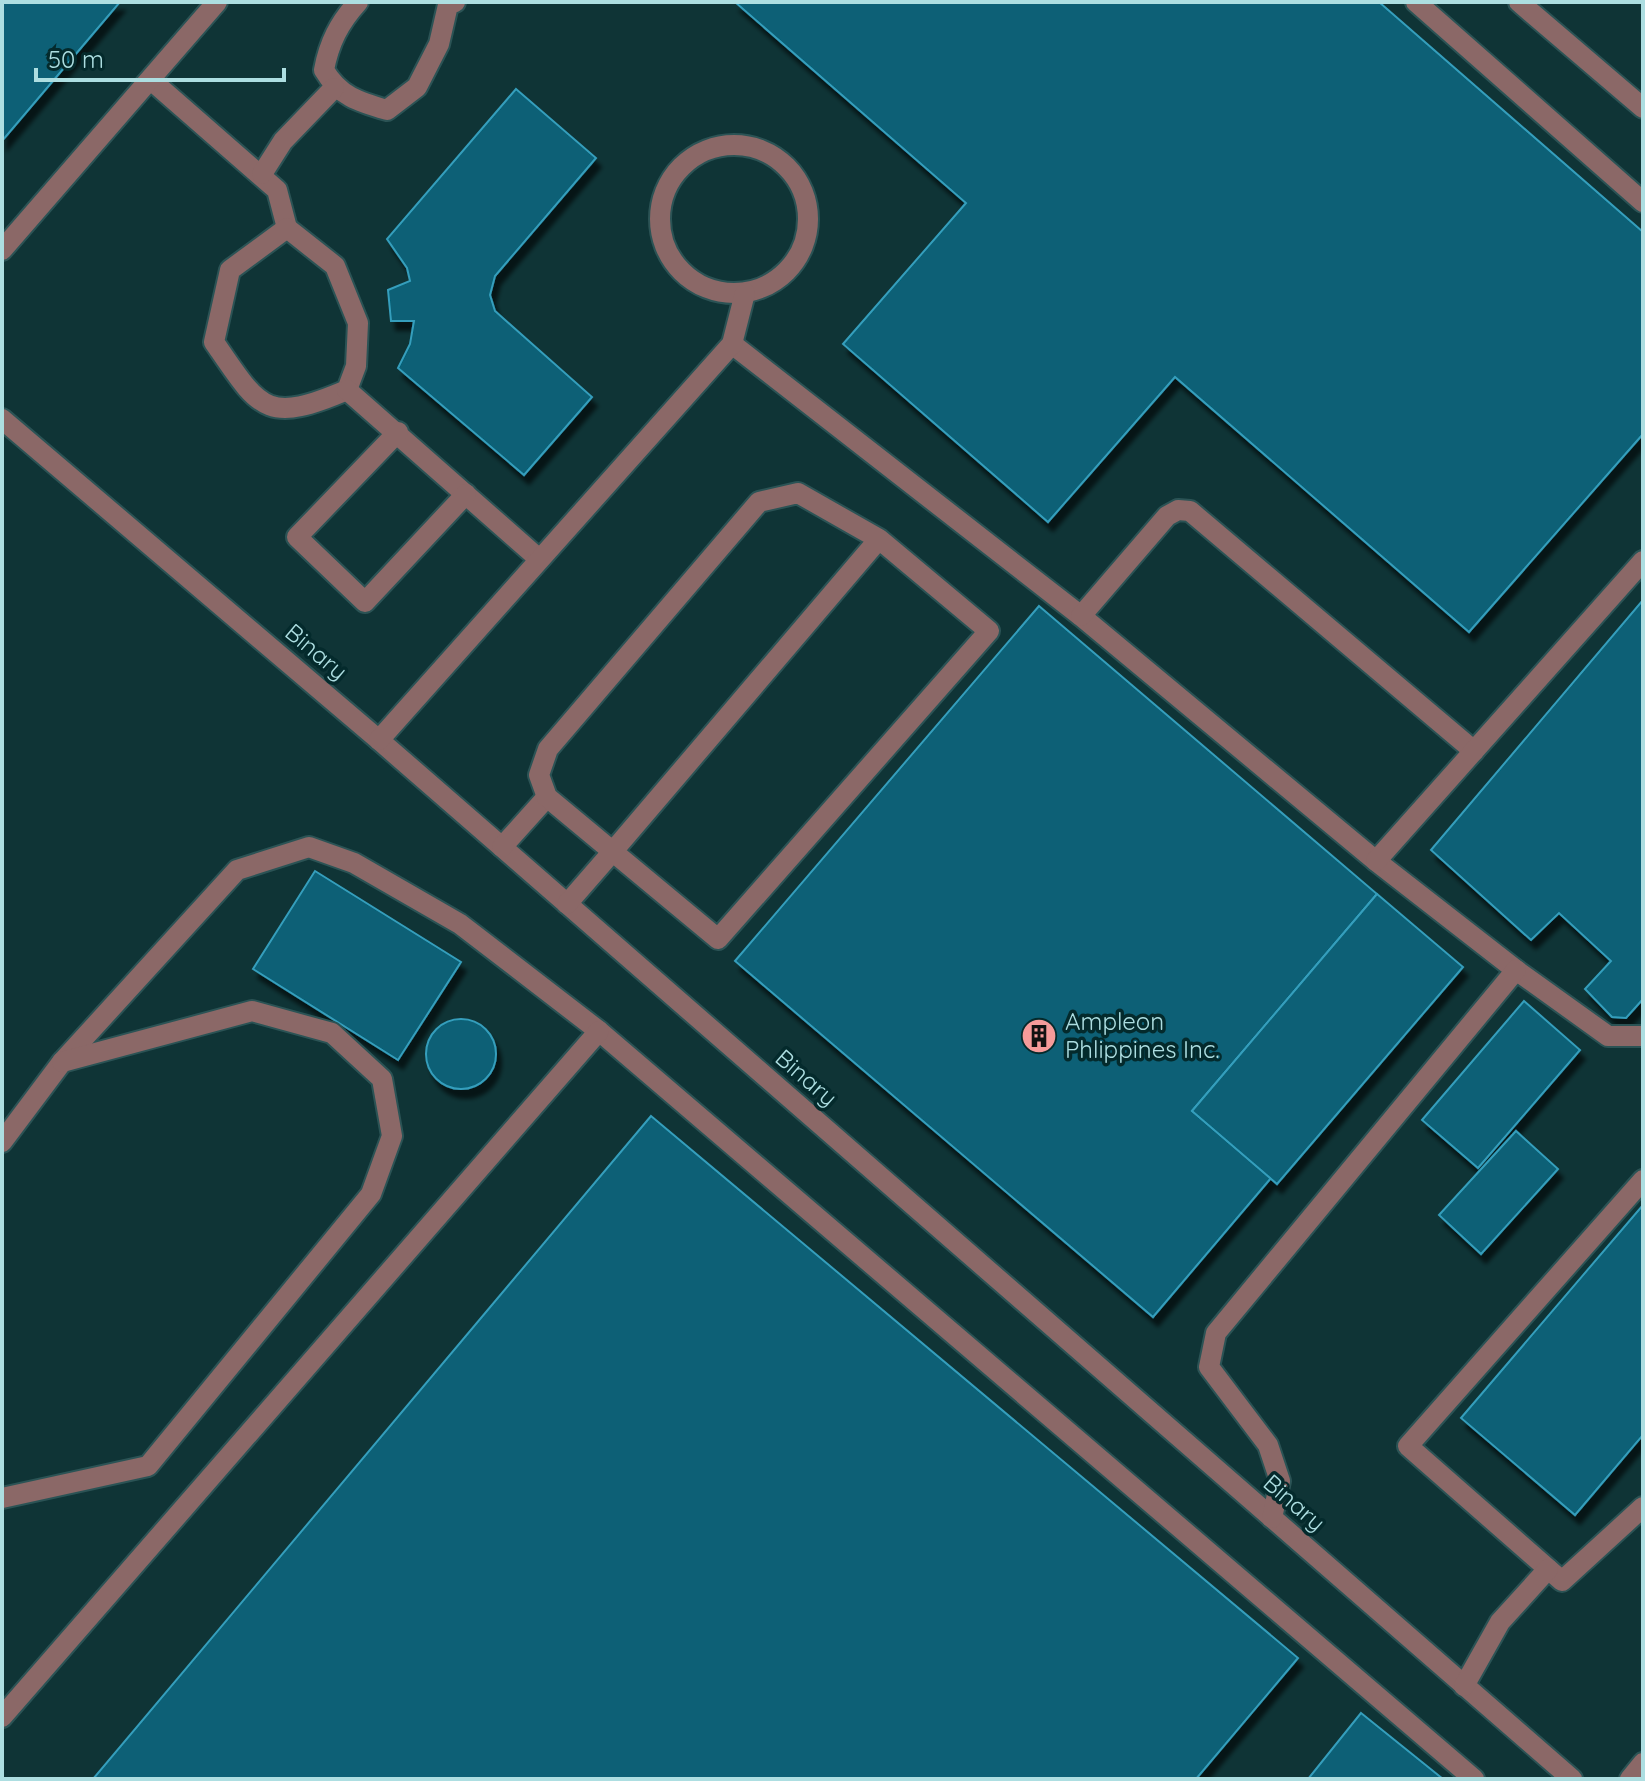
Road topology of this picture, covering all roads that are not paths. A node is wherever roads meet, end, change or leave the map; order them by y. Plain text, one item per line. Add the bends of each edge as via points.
1 (217, 2) edge
2 (358, 2) edge
3 (1416, 2) edge
4 (1519, 2) edge
5 (449, 3) edge
6 (151, 80) junction
7 (334, 88) junction
8 (1643, 108) edge
9 (262, 174) junction
10 (1643, 202) edge
11 (287, 228) junction
12 (2, 250) edge
13 (745, 293) junction
14 (732, 344) junction
15 (347, 390) junction
16 (2, 419) edge
17 (398, 432) junction
18 (466, 494) junction
19 (879, 539) junction
20 (538, 558) junction
21 (1643, 561) edge
22 (1081, 616) junction
23 (379, 740) junction
24 (1474, 751) junction
25 (547, 797) junction
26 (502, 847) junction
27 (614, 850) junction
28 (1376, 861) junction
29 (567, 904) junction
30 (1516, 970) junction
31 (599, 1031) junction
32 (1643, 1036) edge
33 (62, 1062) junction
34 (2, 1142) edge
35 (1643, 1180) edge
36 (2, 1498) edge
37 (1643, 1507) edge
38 (1272, 1518) junction
39 (1548, 1569) junction
40 (1464, 1686) junction
41 (2, 1717) edge
42 (1643, 1763) edge
43 (1474, 1779) edge
44 (1572, 1779) edge
45 (1630, 1779) edge

1 - 6 street
2 - 7 street via 329,47 324,70
3 - 10 street
4 - 8 street
5 - 7 street via 439,44 417,87 397,103 387,110
6 - 9 street
6 - 12 street
7 - 9 street via 283,141
9 - 11 street via 277,190
11 - 15 street via 335,266 358,323 356,366
11 - 15 street via 230,270 214,342 253,399 281,409 309,407
13 - 13 street via 786,273 800,254 808,209 802,187 770,154 748,146 723,146 698,154 678,170 664,192 659,219 663,244 675,267 719,293
13 - 14 street
14 - 20 street
14 - 22 street
15 - 17 street
16 - 23 street, Binary
17 - 18 street
17 - 18 street via 297,537 365,602
18 - 20 street
19 - 25 street via 798,493 759,502 548,749 539,775
19 - 27 street
19 - 27 street via 989,631 718,939
20 - 23 street
21 - 24 street
22 - 24 street via 1167,516 1190,511
22 - 28 street
23 - 26 street, Binary
24 - 28 street
25 - 26 street
25 - 27 street
26 - 29 street, Binary
27 - 29 street
28 - 30 street
29 - 38 street, Binary
30 - 32 street via 1608,1036
30 - 38 street via 1216,1333 1209,1367 1268,1445 1280,1481
31 - 33 street via 460,924 354,863 309,847 237,870
31 - 41 street
31 - 43 street
33 - 34 street
33 - 36 street via 252,1011 332,1033 382,1079 392,1136 371,1194 148,1466
35 - 39 street via 1408,1446
37 - 39 street via 1562,1581
38 - 40 street, Binary
39 - 40 street via 1500,1622
40 - 44 street, Binary
42 - 45 street

